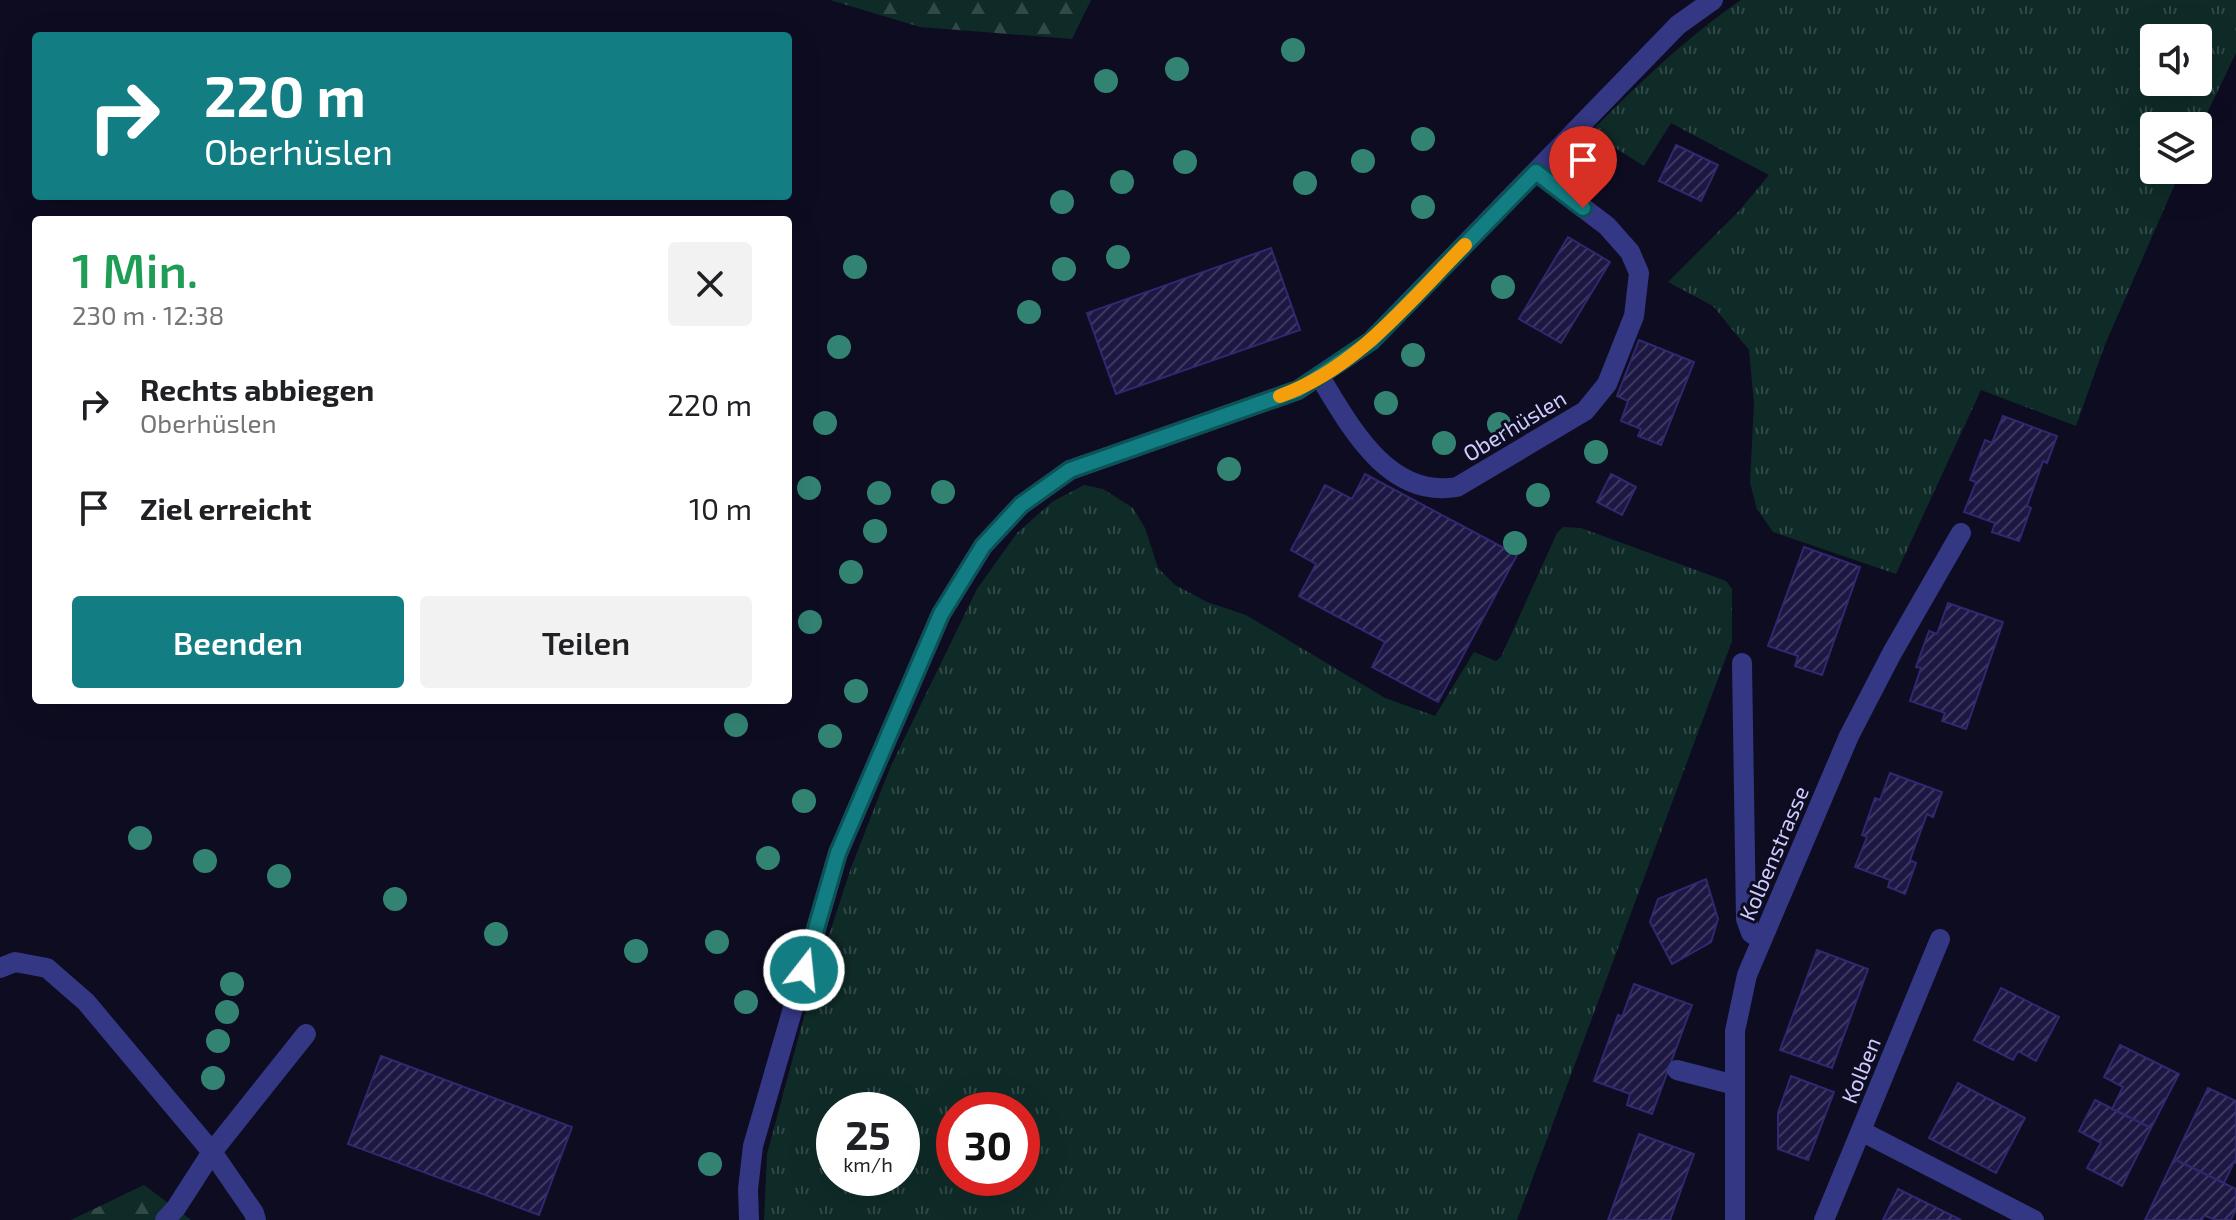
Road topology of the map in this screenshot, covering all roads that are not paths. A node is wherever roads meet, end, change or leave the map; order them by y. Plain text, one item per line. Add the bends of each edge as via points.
1 (1713, 0) edge
2 (1536, 172) junction
3 (1320, 377) junction
4 (1961, 533) dead end
5 (1742, 663) dead end
6 (1940, 939) dead end
7 (1762, 940) junction
8 (0, 968) edge
9 (306, 1034) dead end
10 (1677, 1070) dead end
11 (1735, 1085) junction
12 (1861, 1131) junction
13 (212, 1152) junction
14 (165, 1220) edge
15 (256, 1220) edge
16 (749, 1220) edge
17 (1735, 1220) edge
18 (1824, 1220) edge
19 (2034, 1220) edge

1 - 2 street via 1678,25
2 - 3 street via 1371,341
2 - 3 street, Oberhüslen via 1607,226 1630,252 1639,273 1634,316 1607,384 1585,411 1457,487 1444,489 1411,481 1378,462
3 - 16 street via 1298,390 1070,470 1021,505 983,546 941,614 838,853 753,1146
4 - 7 street, Kolbenstrasse via 1849,736
5 - 7 street via 1746,919 1751,933
6 - 12 street, Kolben
7 - 11 street, Kolbenstrasse via 1747,975 1735,1031
8 - 13 street via 15,962 47,968 86,1002
9 - 13 street
10 - 11 street
11 - 17 street, Kolbenstrasse
12 - 18 street, Kolben
12 - 19 street
13 - 14 street
13 - 15 street

